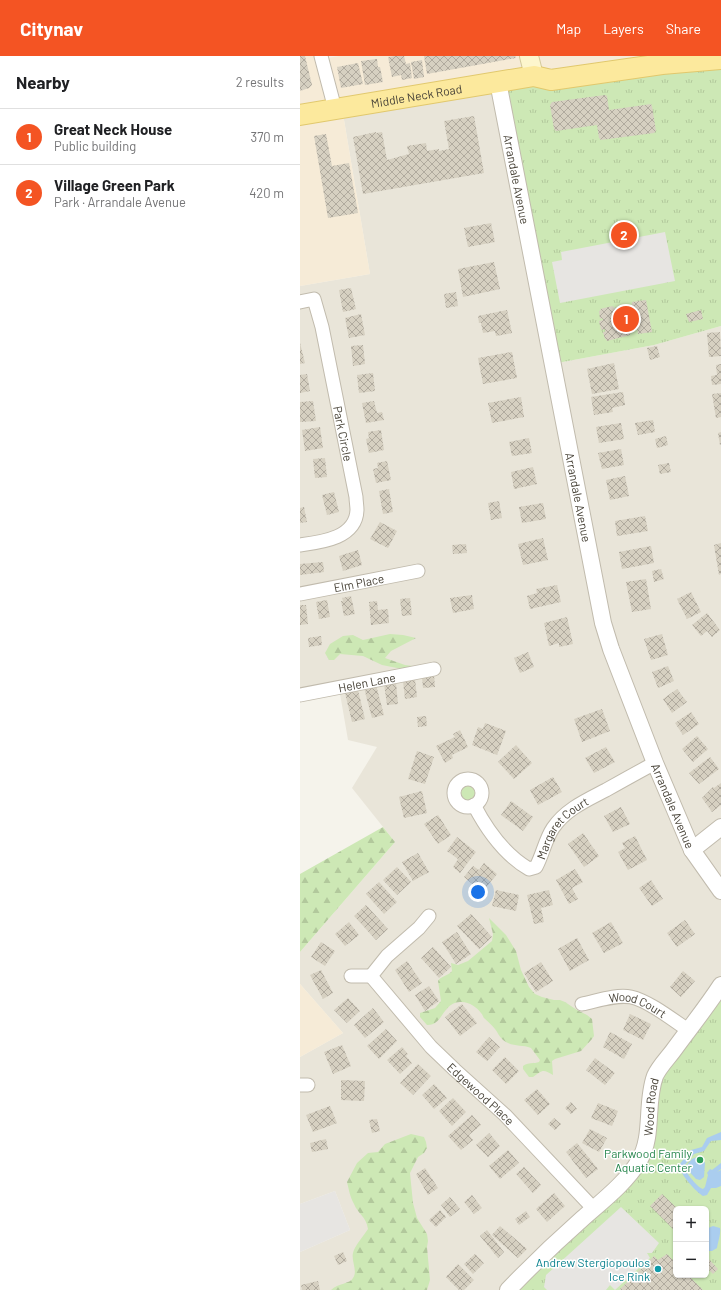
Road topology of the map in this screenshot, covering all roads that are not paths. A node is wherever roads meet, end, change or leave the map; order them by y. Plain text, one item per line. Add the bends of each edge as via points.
1 (321, 56) edge
2 (529, 56) edge
3 (632, 56) edge
4 (721, 58) edge
5 (534, 76) junction
6 (498, 82) junction
7 (335, 109) junction
8 (300, 115) edge
9 (300, 302) edge
10 (300, 545) edge
11 (418, 571) dead end
12 (300, 594) edge
13 (434, 669) dead end
14 (300, 695) edge
15 (655, 763) junction
16 (474, 805) dead end
17 (721, 827) edge
18 (692, 850) junction
19 (721, 891) edge
20 (429, 916) dead end
21 (351, 976) dead end
22 (371, 976) junction
23 (721, 985) edge
24 (582, 1004) dead end
25 (688, 1030) junction
26 (593, 1208) junction
27 (508, 1290) edge

1 - 7 street
2 - 5 main road
3 - 5 main road, Middle Neck Road via 548,68
4 - 5 main road, Middle Neck Road via 551,80
5 - 6 main road, Middle Neck Road
6 - 7 main road, Middle Neck Road
6 - 15 street, Arrandale Avenue via 603,623
7 - 8 main road, Middle Neck Road
9 - 10 street, Park Circle via 314,299 322,327 357,511 352,525 342,535
11 - 12 street, Elm Place
13 - 14 street, Helen Lane
15 - 16 street, Margaret Court via 566,813 548,836 536,867 529,869 518,863 492,835
15 - 18 street, Arrandale Avenue
17 - 18 street
18 - 19 street, Arrandale Avenue
20 - 22 street via 387,956
21 - 22 street
22 - 26 street, Edgewood Place via 431,1047 505,1115
23 - 25 street, Wood Road
24 - 25 street, Wood Court via 616,997 632,997
25 - 26 street, Wood Road via 656,1074 650,1090 647,1137 639,1161 627,1178
26 - 27 street, Wood Road

